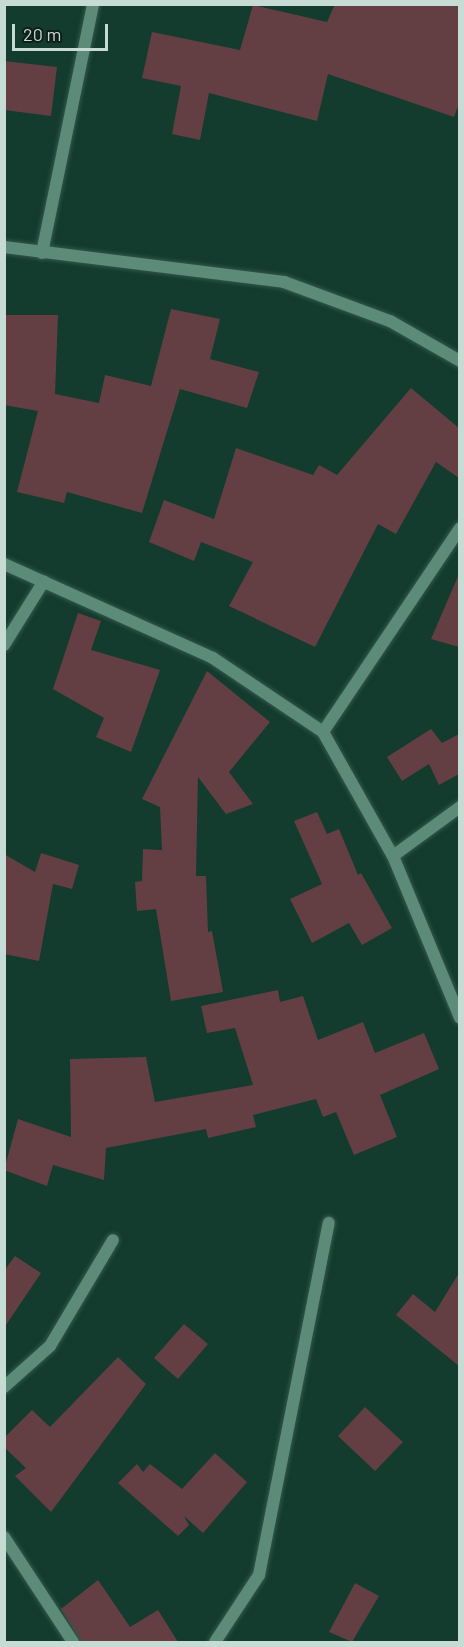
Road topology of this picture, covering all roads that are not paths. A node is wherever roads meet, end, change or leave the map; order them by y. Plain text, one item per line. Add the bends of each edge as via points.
1 (93, 4) edge
2 (4, 247) edge
3 (42, 254) junction
4 (459, 361) edge
5 (459, 528) edge
6 (4, 564) edge
7 (44, 581) junction
8 (4, 645) edge
9 (323, 732) junction
10 (459, 807) edge
11 (393, 856) junction
12 (459, 1018) edge
13 (329, 1223) dead end
14 (113, 1240) dead end
15 (4, 1386) edge
16 (4, 1537) edge
17 (74, 1642) edge
18 (215, 1642) edge

1 - 3 street
2 - 3 street
3 - 4 street via 284,282 390,321
5 - 9 street
6 - 7 street
7 - 8 street
7 - 9 street via 213,658
9 - 11 street
10 - 11 street
11 - 12 street
13 - 18 street via 259,1575
14 - 15 street via 50,1346
16 - 17 street

